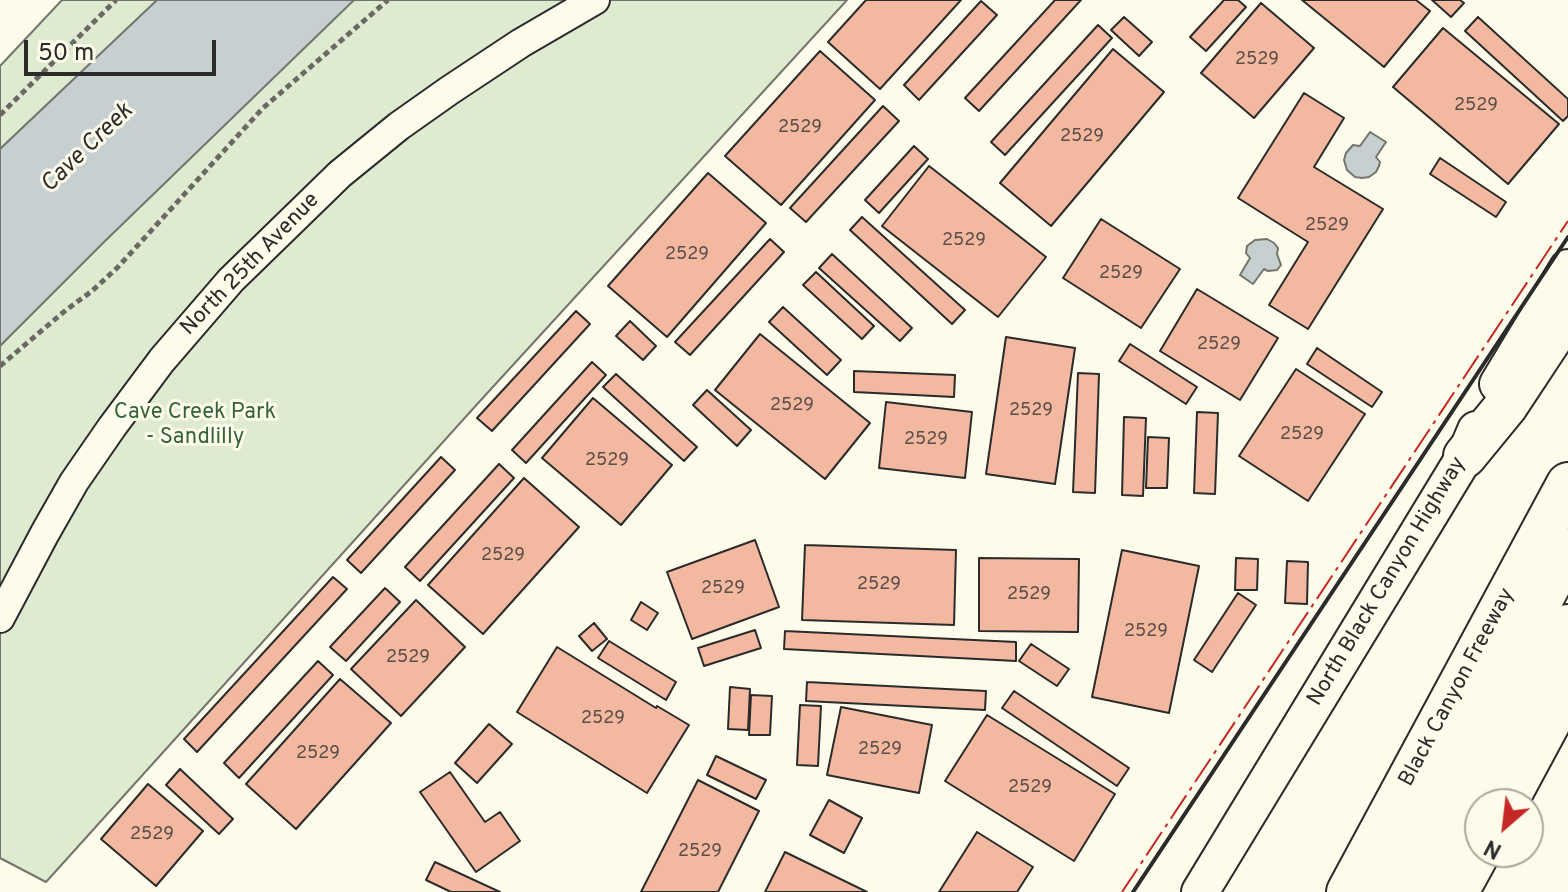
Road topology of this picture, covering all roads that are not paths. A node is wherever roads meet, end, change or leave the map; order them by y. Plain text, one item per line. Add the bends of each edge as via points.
1 (595, 0) edge
2 (1568, 268) edge
3 (1568, 312) edge
4 (1465, 456) junction
5 (1568, 484) edge
6 (1568, 550) edge
7 (0, 618) edge
8 (1568, 626) edge
9 (1568, 687) edge
10 (1514, 788) edge
11 (1470, 868) edge
12 (1200, 892) edge
13 (1348, 892) edge
14 (1383, 892) edge
15 (1423, 892) edge
16 (1457, 892) edge

1 - 7 lane, North 25th Avenue via 399,126 340,174 231,280 104,438
2 - 4 main road, North Black Canyon Highway via 1489,397
3 - 4 highway via 1506,406
4 - 12 main road, North Black Canyon Highway
5 - 13 highway, Black Canyon Freeway
6 - 14 highway
8 - 15 highway
9 - 10 highway
11 - 16 highway

